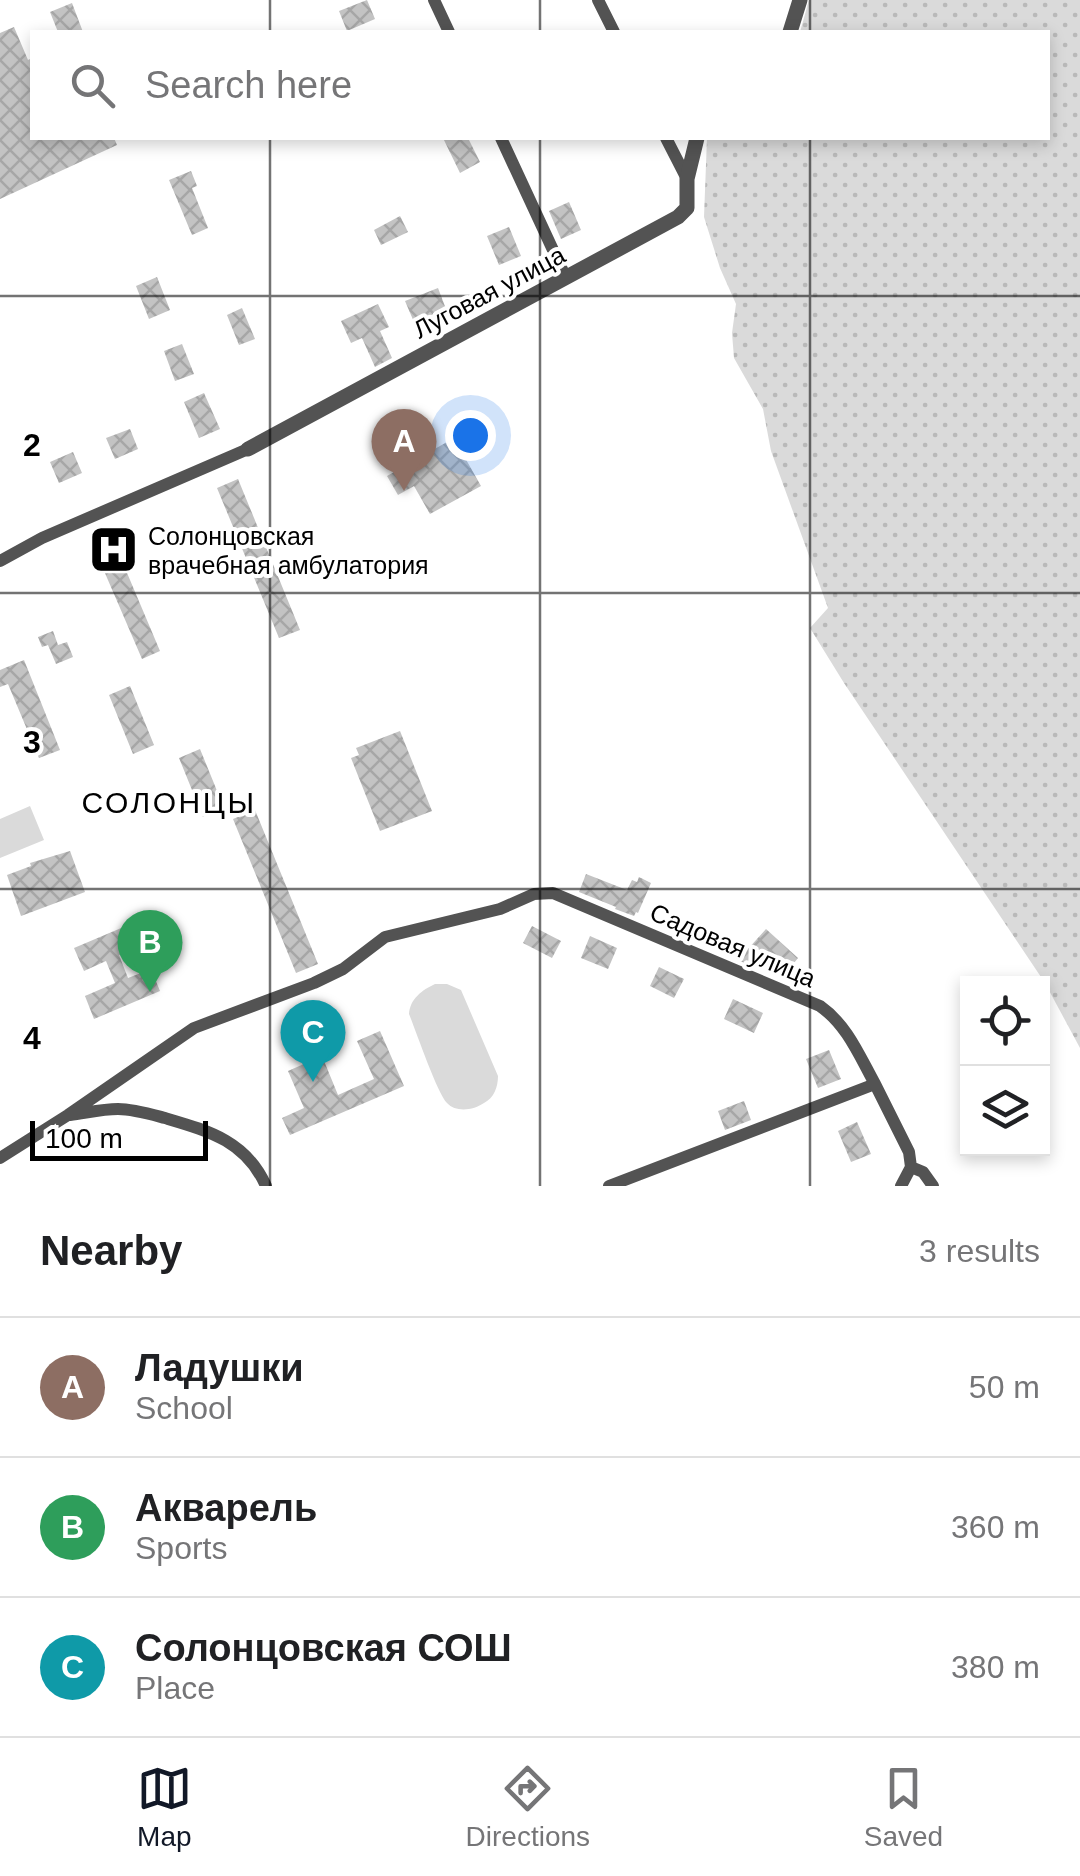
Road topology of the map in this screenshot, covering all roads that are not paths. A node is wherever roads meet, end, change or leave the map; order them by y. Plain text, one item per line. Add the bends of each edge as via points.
1 (434, 0) edge
2 (598, 0) edge
3 (796, 2) edge
4 (449, 30) edge
5 (613, 30) edge
6 (790, 30) edge
7 (501, 140) edge
8 (667, 140) edge
9 (696, 140) edge
10 (687, 179) junction
11 (566, 278) junction
12 (248, 449) joint
13 (0, 560) edge
14 (875, 1084) junction
15 (68, 1115) junction
16 (0, 1158) edge
17 (911, 1167) junction
18 (266, 1186) edge
19 (610, 1186) edge
20 (901, 1186) edge
21 (933, 1186) edge

1 - 4 street
2 - 5 street
3 - 6 street
7 - 11 street
8 - 10 street
9 - 10 street, Луговая улица
10 - 11 street, Луговая улица via 687,208 678,217
11 - 12 street, Луговая улица
12 - 13 street
14 - 15 street, Садовая улица via 847,1032 820,1006 553,893 385,937 314,983 194,1028
14 - 17 street, Садовая улица
14 - 19 street
15 - 16 street
15 - 18 street via 118,1109 200,1129 230,1142 253,1162
17 - 20 street
17 - 21 street

